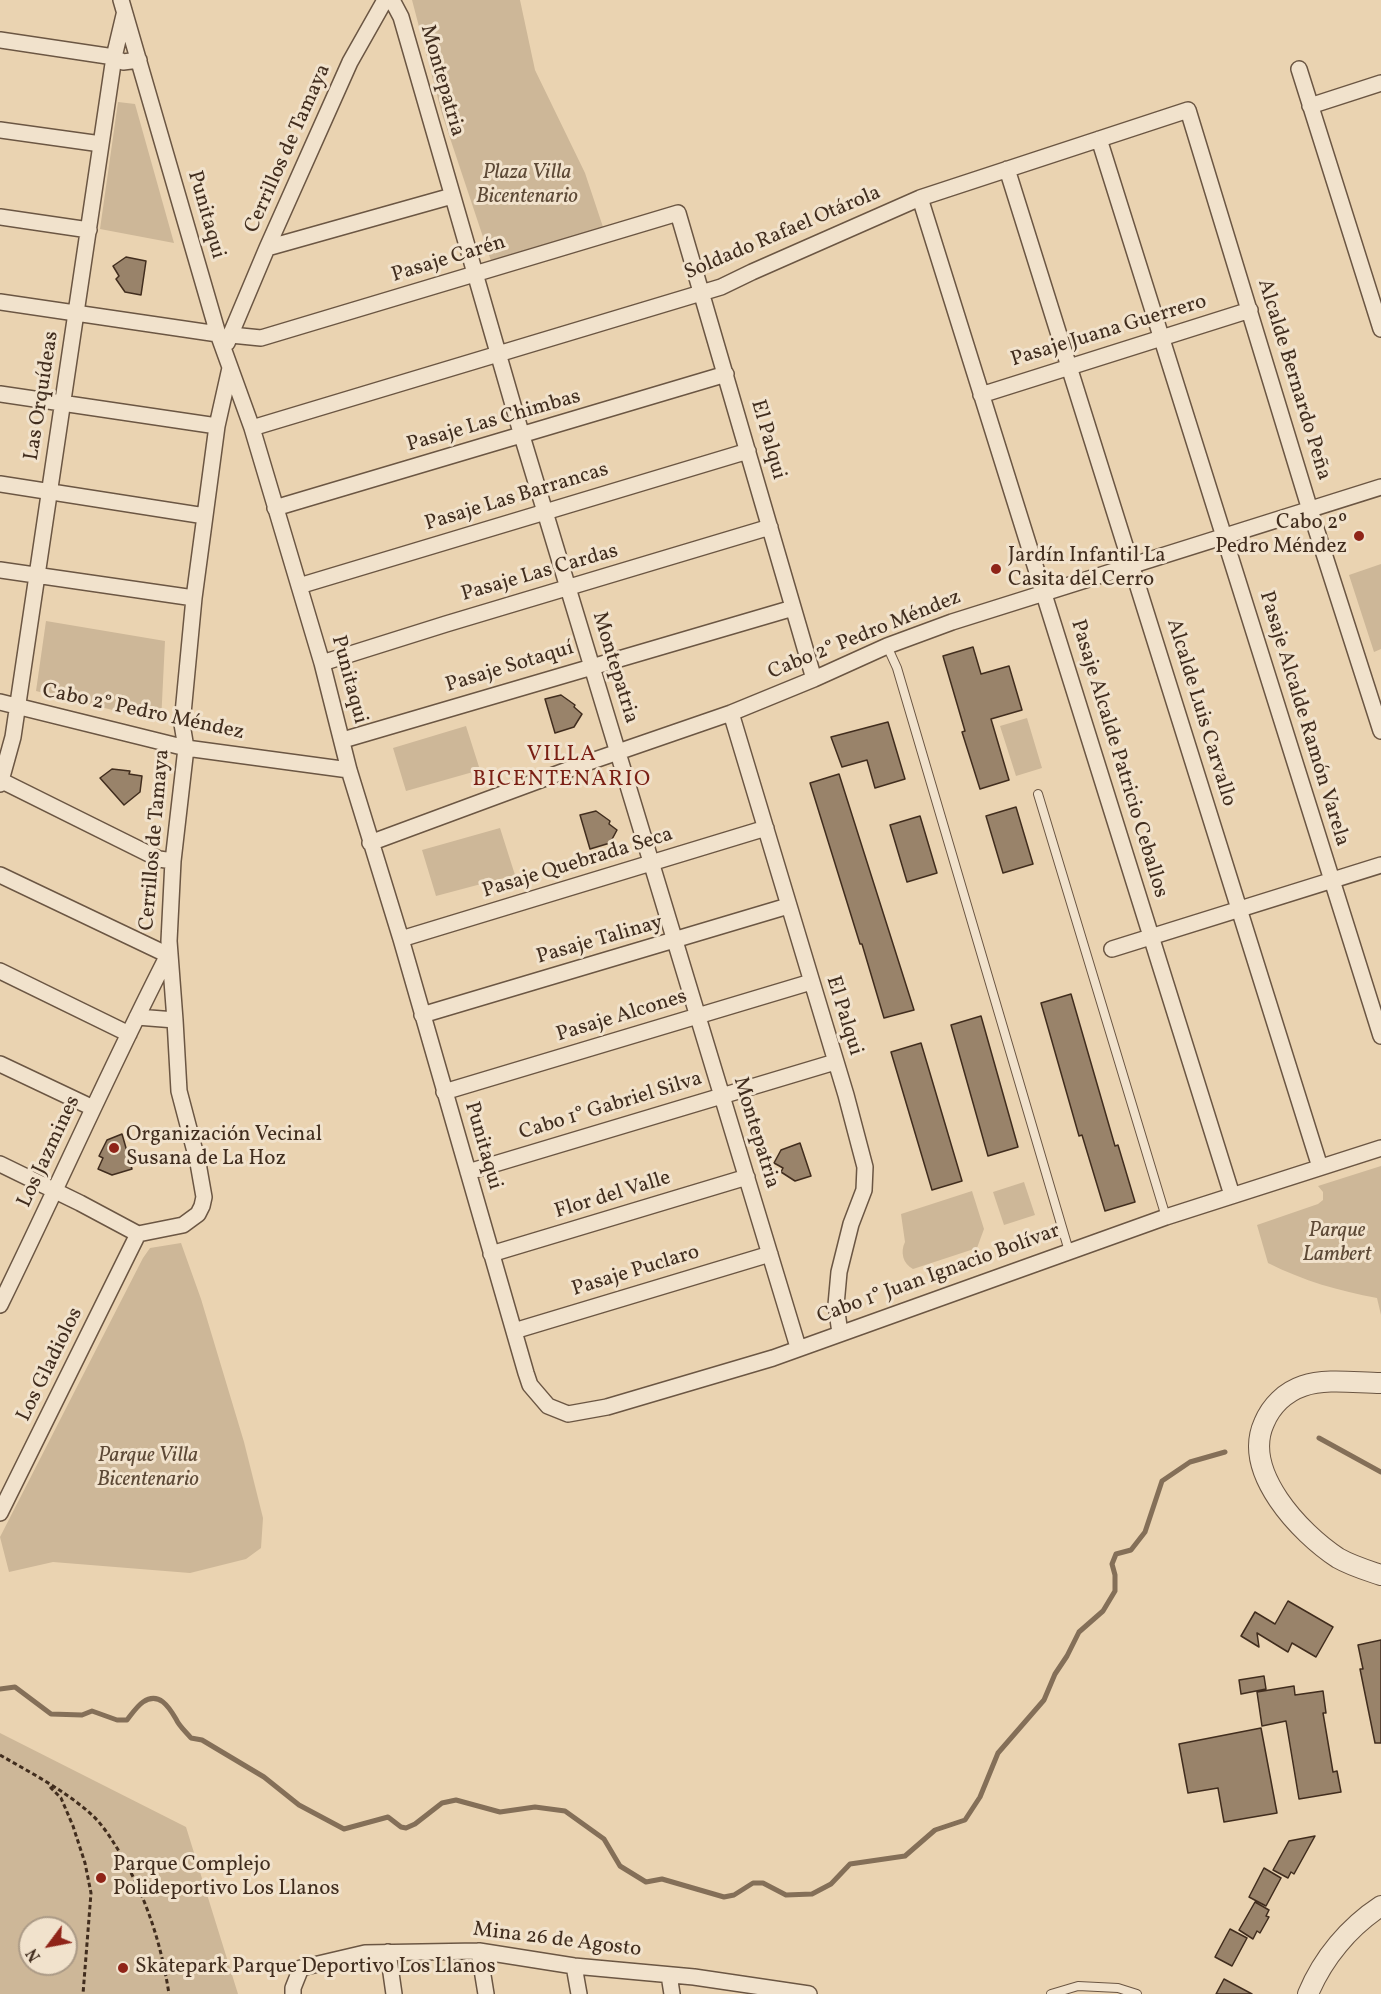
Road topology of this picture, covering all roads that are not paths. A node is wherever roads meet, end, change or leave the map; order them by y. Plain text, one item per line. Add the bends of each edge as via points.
1 (385, 0) edge
2 (392, 0) edge
3 (123, 7) edge
4 (0, 40) edge
5 (114, 57) junction
6 (138, 60) junction
7 (1299, 69) dead end
8 (1381, 83) edge
9 (1310, 106) junction
10 (1188, 110) joint
11 (0, 130) edge
12 (1099, 139) junction
13 (101, 144) junction
14 (1007, 169) junction
15 (452, 196) junction
16 (920, 198) junction
17 (678, 213) joint
18 (0, 216) edge
19 (88, 230) junction
20 (267, 248) junction
21 (475, 274) junction
22 (701, 294) junction
23 (0, 302) edge
24 (1250, 310) junction
25 (77, 313) junction
26 (1381, 329) edge
27 (225, 334) junction
28 (1162, 339) junction
29 (499, 354) junction
30 (1069, 367) junction
31 (231, 368) junction
32 (726, 375) junction
33 (0, 394) edge
34 (981, 395) junction
35 (64, 404) junction
36 (216, 426) junction
37 (252, 428) junction
38 (522, 436) junction
39 (748, 451) junction
40 (0, 484) edge
41 (1381, 487) edge
42 (49, 491) junction
43 (275, 508) junction
44 (1310, 510) junction
45 (545, 512) junction
46 (205, 516) junction
47 (770, 527) junction
48 (1224, 538) junction
49 (1131, 566) junction
50 (0, 570) edge
51 (38, 576) junction
52 (299, 586) junction
53 (568, 588) junction
54 (1044, 592) junction
55 (194, 598) junction
56 (794, 608) junction
57 (887, 646) junction
58 (322, 663) junction
59 (592, 665) junction
60 (814, 679) junction
61 (0, 702) edge
62 (17, 706) junction
63 (731, 713) junction
64 (1381, 731) edge
65 (343, 740) junction
66 (186, 748) junction
67 (618, 752) junction
68 (349, 770) junction
69 (0, 782) edge
70 (1038, 794) dead end
71 (766, 828) junction
72 (370, 843) junction
73 (173, 861) junction
74 (653, 863) junction
75 (1381, 865) edge
76 (0, 875) edge
77 (1332, 880) junction
78 (788, 906) junction
79 (1239, 909) junction
80 (1152, 937) junction
81 (401, 939) junction
82 (676, 941) junction
83 (1112, 949) dead end
84 (168, 956) junction
85 (0, 971) edge
86 (811, 982) junction
87 (422, 1016) junction
88 (698, 1016) junction
89 (137, 1017) junction
90 (176, 1020) junction
91 (129, 1034) junction
92 (1381, 1036) edge
93 (835, 1062) junction
94 (0, 1064) edge
95 (444, 1092) junction
96 (723, 1095) junction
97 (93, 1108) junction
98 (1381, 1148) edge
99 (0, 1164) edge
100 (1320, 1167) junction
101 (468, 1172) junction
102 (747, 1178) junction
103 (56, 1191) junction
104 (1232, 1195) junction
105 (1166, 1217) junction
106 (138, 1234) junction
107 (1069, 1251) junction
108 (491, 1254) junction
109 (770, 1254) junction
110 (0, 1305) edge
111 (514, 1331) junction
112 (840, 1333) junction
113 (798, 1347) junction
114 (526, 1373) joint
115 (1381, 1383) edge
116 (0, 1513) edge
117 (1381, 1575) edge
118 (1381, 1906) edge
119 (479, 1951) junction
120 (388, 1952) junction
121 (574, 1966) junction
122 (669, 1975) junction
123 (293, 1994) edge
124 (394, 1994) edge
125 (486, 1994) edge
126 (579, 1994) edge
127 (672, 1994) edge
128 (809, 1994) edge
129 (1051, 1994) edge
130 (1137, 1994) edge
131 (1308, 1994) edge

1 - 20 street, Cerrillos de Tamaya via 350,62
2 - 15 street, Montepatria via 401,17
3 - 5 street, Las Orquídeas
3 - 6 street, Punitaqui
4 - 5 street
5 - 6 street via 123,62
5 - 13 street, Las Orquídeas
6 - 27 street, Punitaqui
7 - 9 street
8 - 9 street
9 - 26 street
10 - 12 street, Soldado Rafael Otárola
10 - 24 street, Alcalde Bernardo Peña
11 - 13 street
12 - 14 street, Soldado Rafael Otárola
12 - 28 street, Pasaje Alcalde Ramón Varela
13 - 19 street, Las Orquídeas
14 - 16 street, Soldado Rafael Otárola
14 - 30 street, Alcalde Luis Carvallo
15 - 20 street
15 - 21 street, Montepatria
16 - 22 street, Soldado Rafael Otárola
16 - 34 street, Pasaje Alcalde Patricio Ceballos
17 - 21 street, Pasaje Carén
17 - 22 street, El Palqui
18 - 19 street
19 - 25 street, Las Orquídeas
20 - 27 street, Cerrillos de Tamaya
21 - 27 street, Pasaje Carén via 261,338
21 - 29 street, Montepatria
22 - 29 street, Soldado Rafael Otárola
22 - 32 street, El Palqui
23 - 25 street, Pasaje Carén
24 - 28 street, Pasaje Juana Guerrero
24 - 44 street, Alcalde Bernardo Peña
25 - 27 street, Pasaje Carén
25 - 35 street, Las Orquídeas
27 - 31 street, Punitaqui via 224,351
28 - 30 street, Pasaje Juana Guerrero
28 - 48 street, Pasaje Alcalde Ramón Varela
29 - 37 street, Soldado Rafael Otárola
29 - 38 street, Montepatria
30 - 34 street, Pasaje Juana Guerrero
30 - 49 street, Alcalde Luis Carvallo
31 - 36 street, Cerrillos de Tamaya
31 - 37 street, Punitaqui
32 - 38 street, Pasaje Las Chimbas
32 - 39 street, El Palqui
33 - 35 street
34 - 54 street, Pasaje Alcalde Patricio Ceballos
35 - 36 street
35 - 42 street, Las Orquídeas
36 - 46 street, Cerrillos de Tamaya
37 - 43 street, Punitaqui
38 - 43 street, Pasaje Las Chimbas
38 - 45 street, Montepatria
39 - 45 street, Pasaje Las Barrancas
39 - 47 street, El Palqui
40 - 42 street
41 - 44 street, Cabo 2° Pedro Méndez
42 - 46 street
42 - 51 street, Las Orquídeas
43 - 52 street, Punitaqui
44 - 48 street, Cabo 2° Pedro Méndez
44 - 64 street, Alcalde Bernardo Peña
45 - 52 street, Pasaje Las Barrancas
45 - 53 street, Montepatria
46 - 55 street, Cerrillos de Tamaya
47 - 53 street, Pasaje Las Cardas
47 - 56 street, El Palqui
48 - 49 street, Cabo 2° Pedro Méndez
48 - 77 street, Pasaje Alcalde Ramón Varela
49 - 54 street, Cabo 2° Pedro Méndez
49 - 79 street, Alcalde Luis Carvallo
50 - 51 street
51 - 55 street
51 - 62 street, Las Orquídeas
52 - 58 street, Punitaqui
53 - 58 street, Pasaje Las Cardas
53 - 59 street, Montepatria
54 - 57 street, Cabo 2° Pedro Méndez
54 - 80 street, Pasaje Alcalde Patricio Ceballos
55 - 66 street, Cerrillos de Tamaya via 182,724
56 - 59 street, Pasaje Sotaquí
56 - 60 street, El Palqui
57 - 60 street, Cabo 2° Pedro Méndez
57 - 107 lane via 897,668
58 - 65 street, Punitaqui
59 - 65 street, Pasaje Sotaquí
59 - 67 street, Montepatria
60 - 63 street, Cabo 2° Pedro Méndez
61 - 62 street, Cabo 2° Pedro Méndez
62 - 66 street, Cabo 2° Pedro Méndez
62 - 69 street, Las Orquídeas via 14,737
63 - 67 street, Cabo 2° Pedro Méndez
63 - 71 street, El Palqui
65 - 68 street, Punitaqui
66 - 68 street, Cabo 2° Pedro Méndez
66 - 73 street, Cerrillos de Tamaya
67 - 72 street, Cabo 2° Pedro Méndez
67 - 74 street, Montepatria
68 - 72 street, Punitaqui
69 - 73 street via 159,859
70 - 105 lane
71 - 74 street, Pasaje Quebrada Seca
71 - 78 street, El Palqui
72 - 81 street, Punitaqui
73 - 84 street, Cerrillos de Tamaya
74 - 81 street, Pasaje Quebrada Seca
74 - 82 street, Montepatria
75 - 77 street
76 - 84 street
77 - 79 street
77 - 92 street, Pasaje Alcalde Ramón Varela
78 - 82 street, Pasaje Talinay
78 - 86 street, El Palqui
79 - 80 street
79 - 100 street, Alcalde Luis Carvallo
80 - 83 street
80 - 104 street, Pasaje Alcalde Patricio Ceballos
81 - 87 street, Punitaqui
82 - 87 street, Pasaje Talinay
82 - 88 street, Montepatria
84 - 89 street, Los Jazmines
84 - 90 street, Cerrillos de Tamaya
85 - 91 street
86 - 88 street, Pasaje Alcones
86 - 93 street, El Palqui
87 - 95 street, Punitaqui
88 - 95 street, Pasaje Alcones
88 - 96 street, Montepatria
89 - 90 street
89 - 91 street, Los Jazmines
90 - 106 street, Cerrillos de Tamaya via 179,1091 204,1197 198,1214 183,1225
91 - 97 street, Los Jazmines
93 - 96 street, Cabo 1° Gabriel Silva
93 - 112 street, El Palqui via 866,1178 839,1272 836,1305
94 - 97 street
95 - 101 street, Punitaqui
96 - 101 street, Cabo 1° Gabriel Silva
96 - 102 street, Montepatria
97 - 103 street, Los Jazmines
98 - 100 street, Cabo 1° Juan Ignacio Bolívar
99 - 103 street
100 - 104 street, Cabo 1° Juan Ignacio Bolívar
101 - 108 street, Punitaqui
102 - 108 street, Flor del Valle
102 - 109 street, Montepatria
103 - 106 street
103 - 110 street, Los Jazmines
104 - 105 street, Cabo 1° Juan Ignacio Bolívar
105 - 107 street, Cabo 1° Juan Ignacio Bolívar
106 - 116 street, Los Gladiolos
107 - 112 street, Cabo 1° Juan Ignacio Bolívar
108 - 111 street, Punitaqui
109 - 111 street, Pasaje Puclaro
109 - 113 street, Montepatria
111 - 114 street, Punitaqui
112 - 113 street, Cabo 1° Juan Ignacio Bolívar
113 - 114 street, Cabo 1° Juan Ignacio Bolívar via 773,1358 607,1407 568,1414 548,1406 530,1385
115 - 117 street via 1315,1383 1292,1391 1267,1416 1258,1451 1266,1479 1310,1536 1339,1558
118 - 131 street via 1344,1937
119 - 120 street, Mina 26 de Agosto
119 - 121 street, Mina 26 de Agosto
119 - 125 street
120 - 123 street, Mina 26 de Agosto via 365,1953 301,1968
120 - 124 street
121 - 122 street, Mina 26 de Agosto
121 - 126 street
122 - 127 street
122 - 128 street, Mina 26 de Agosto
129 - 130 lane via 1078,1986 1118,1988

